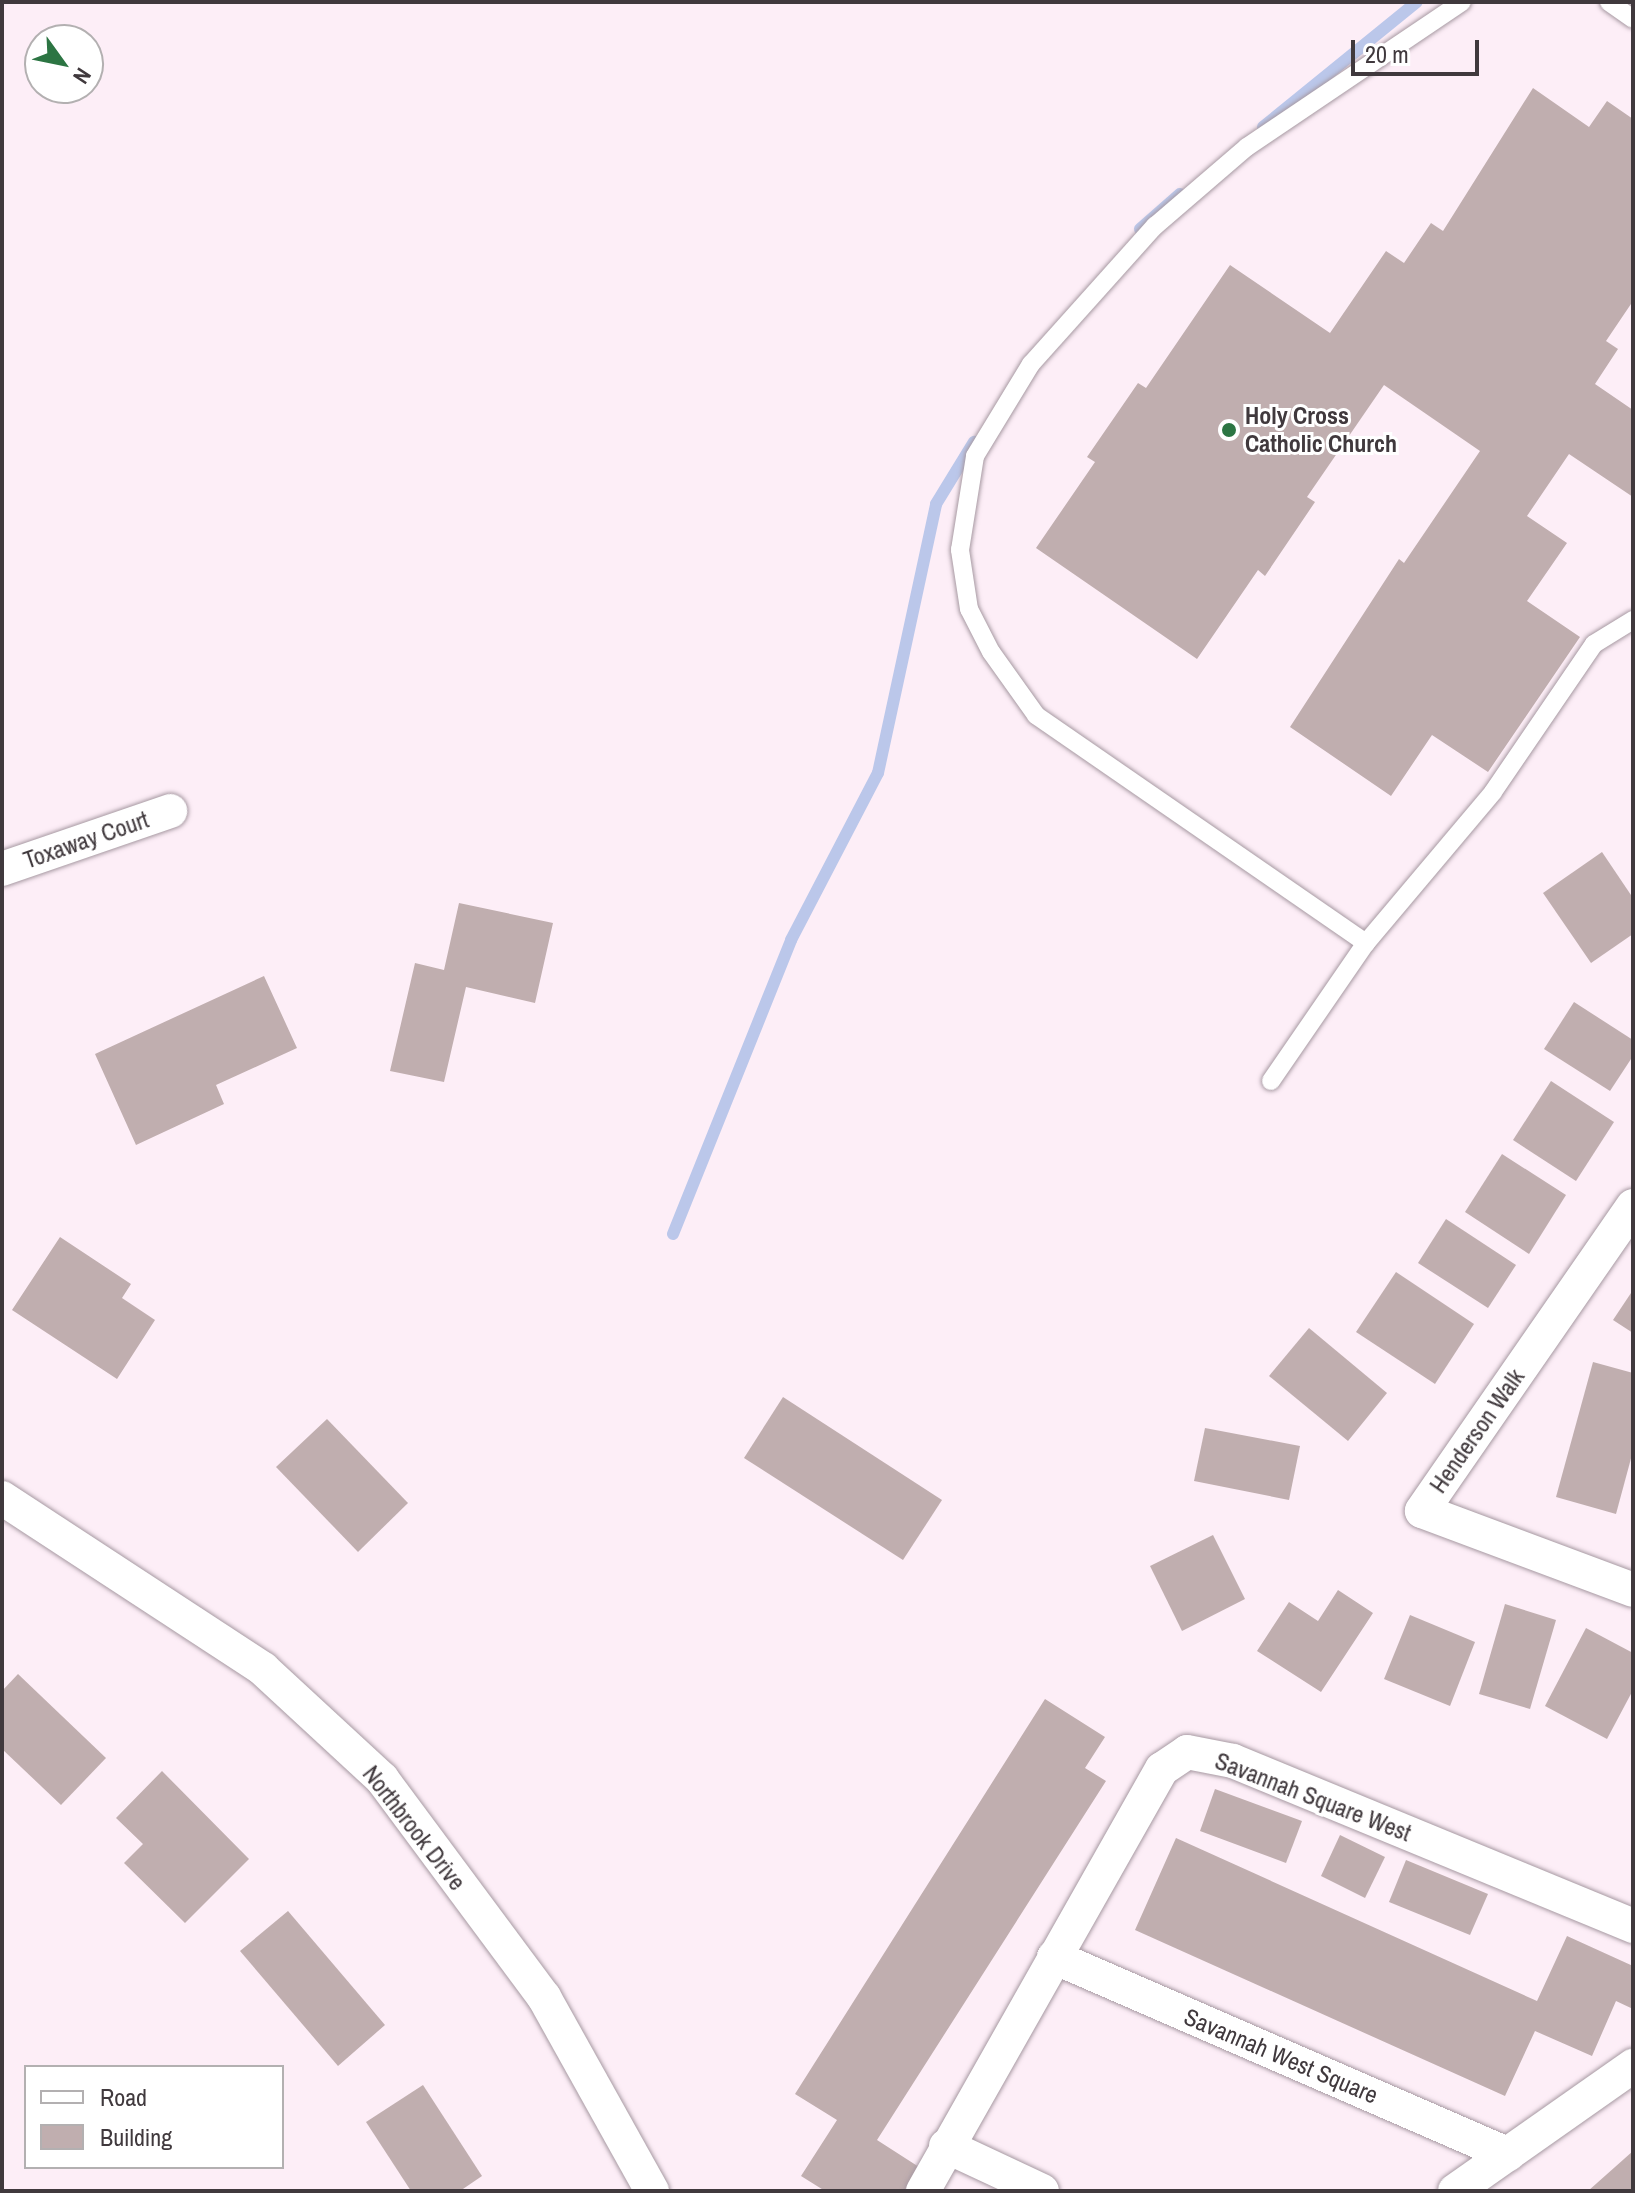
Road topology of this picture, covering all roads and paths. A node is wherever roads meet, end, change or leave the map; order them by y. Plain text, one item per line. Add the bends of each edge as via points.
1 (1462, 2) edge
2 (1609, 2) edge
3 (1633, 19) edge
4 (1633, 620) edge
5 (170, 811) dead end
6 (2, 869) edge
7 (1366, 943) junction
8 (1271, 1081) dead end
9 (1633, 1206) edge
10 (2, 1498) edge
11 (1633, 1590) edge
12 (1633, 1926) edge
13 (1054, 1957) junction
14 (1633, 2066) edge
15 (946, 2146) junction
16 (1508, 2154) junction
17 (652, 2191) edge
18 (923, 2191) edge
19 (1042, 2191) edge
20 (1455, 2191) edge

1 - 7 lane via 1247,147 1155,226 1031,364 975,456 960,550 969,609 991,652 1036,715
2 - 3 lane
4 - 7 lane via 1594,644 1493,792
5 - 6 street, Toxaway Court
7 - 8 lane
9 - 11 street, Henderson Walk via 1422,1511
10 - 17 street, Northbrook Drive via 263,1669 382,1779 544,1997
12 - 13 street, Savannah Square West via 1233,1761 1187,1752 1162,1769
13 - 15 street, Savannah Square West
13 - 16 street, Savannah West Square
14 - 16 street
15 - 18 street, Savannah Square West
15 - 19 street
16 - 20 street

